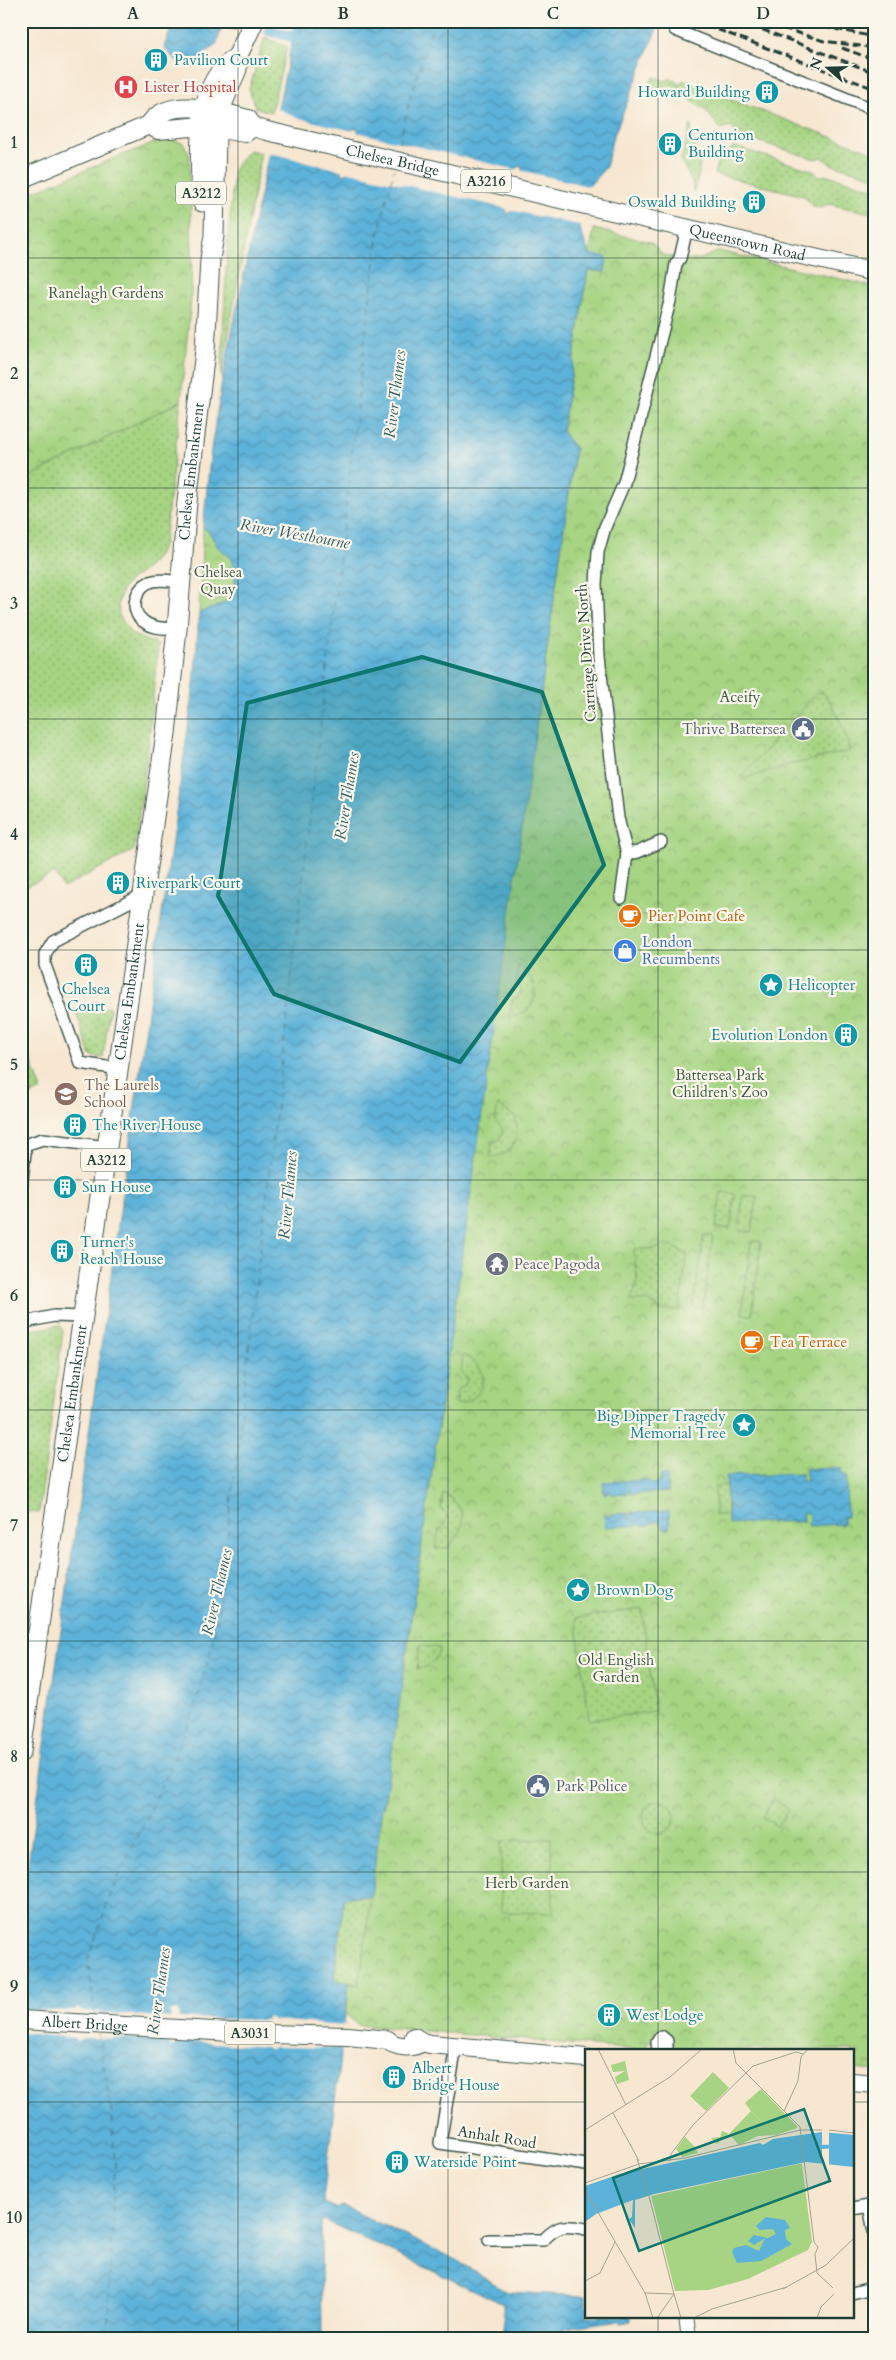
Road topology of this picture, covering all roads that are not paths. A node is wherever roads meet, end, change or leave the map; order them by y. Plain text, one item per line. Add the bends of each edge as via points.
1 (254, 21) edge
2 (675, 30) dead end
3 (875, 110) edge
4 (211, 118) junction
5 (21, 178) edge
6 (620, 212) joint
7 (683, 227) junction
8 (875, 272) edge
9 (180, 582) junction
10 (177, 629) junction
11 (661, 842) dead end
12 (627, 854) junction
13 (144, 894) junction
14 (621, 898) dead end
15 (119, 1069) junction
16 (22, 1146) edge
17 (108, 1147) junction
18 (21, 1188) edge
19 (83, 1317) junction
20 (21, 1323) edge
21 (39, 1634) junction
22 (21, 1649) edge
23 (27, 1669) edge
24 (21, 1692) edge
25 (26, 1715) junction
26 (21, 1752) edge
27 (21, 2020) edge
28 (456, 2046) junction
29 (658, 2049) edge
30 (667, 2049) edge
31 (585, 2058) edge
32 (854, 2082) edge
33 (875, 2084) edge
34 (585, 2165) edge
35 (872, 2205) edge
36 (854, 2209) edge
37 (585, 2228) edge
38 (875, 2237) edge
39 (489, 2240) dead end
40 (875, 2287) edge
41 (854, 2292) edge
42 (686, 2318) edge
43 (689, 2339) edge

1 - 4 highway, A3212 via 236,58 237,69
2 - 3 street
4 - 5 main road, A3216 via 158,130 149,125
4 - 6 main road, Chelsea Bridge / A3216 via 248,119 260,129
4 - 9 highway, Chelsea Embankment / A3212 via 201,184 203,235 210,259 204,351
6 - 7 main road, Queenstown Road / A3216
7 - 8 main road, Queenstown Road / A3216
7 - 12 street, Carriage Drive North via 674,257 676,264 670,300 624,484 605,526 598,552 599,657 618,818
9 - 10 highway, Chelsea Embankment / A3212
9 - 10 street via 152,581 140,591 135,603 142,621 157,627
10 - 13 highway, Chelsea Embankment / A3212
11 - 12 street
12 - 14 street, Carriage Drive North
13 - 15 highway, Chelsea Embankment / A3212
13 - 15 street via 54,942 45,954 45,964 80,1064
15 - 17 highway, Chelsea Embankment / A3212
16 - 17 street via 43,1138
16 - 18 street via 25,1153
17 - 19 highway, Chelsea Embankment / A3212
19 - 20 street via 54,1316
19 - 21 highway, Chelsea Embankment / A3212
21 - 22 main road
21 - 23 highway, Chelsea Embankment / A3212
23 - 25 highway, Chelsea Embankment / A3212
24 - 25 main road
25 - 26 highway, Chelsea Embankment / A3212
27 - 28 main road, Albert Bridge / A3031 via 388,2040 395,2035
28 - 31 main road, A3031
28 - 34 street, Anhalt Road via 440,2143
29 - 30 street via 661,2036 667,2041
32 - 33 main road
35 - 36 street
35 - 38 street
37 - 39 street via 566,2225 552,2231 543,2240
40 - 41 street
42 - 43 street

